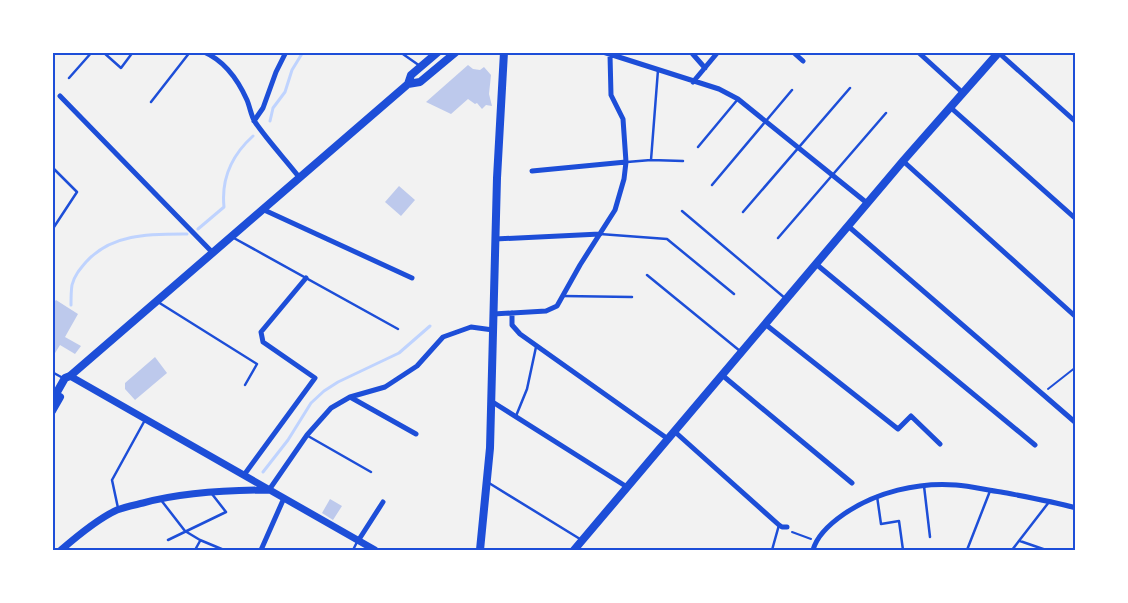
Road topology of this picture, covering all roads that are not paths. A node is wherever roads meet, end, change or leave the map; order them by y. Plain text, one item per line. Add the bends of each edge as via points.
1 (92, 52) edge
2 (104, 52) edge
3 (133, 52) edge
4 (190, 52) edge
5 (204, 52) edge
6 (286, 52) edge
7 (400, 52) edge
8 (438, 52) edge
9 (456, 52) edge
10 (504, 52) edge
11 (603, 52) edge
12 (691, 52) edge
13 (718, 52) edge
14 (793, 52) edge
15 (918, 52) edge
16 (999, 53) edge
17 (217, 55) edge
18 (610, 55) junction
19 (803, 61) dead end
20 (421, 67) junction
21 (704, 68) junction
22 (658, 70) junction
23 (69, 78) dead end
24 (693, 82) junction
25 (408, 84) junction
26 (850, 88) dead end
27 (792, 90) dead end
28 (963, 93) junction
29 (60, 96) dead end
30 (738, 100) junction
31 (152, 102) dead end
32 (950, 107) junction
33 (886, 112) dead end
34 (254, 121) junction
35 (765, 121) junction
36 (1076, 122) edge
37 (698, 147) dead end
38 (799, 148) junction
39 (651, 160) junction
40 (683, 161) dead end
41 (903, 161) junction
42 (626, 162) junction
43 (52, 167) edge
44 (532, 171) dead end
45 (833, 176) junction
46 (299, 177) junction
47 (712, 185) dead end
48 (867, 204) junction
49 (262, 210) junction
50 (682, 211) dead end
51 (743, 212) dead end
52 (1076, 220) edge
53 (848, 226) junction
54 (52, 230) edge
55 (600, 234) junction
56 (231, 236) junction
57 (778, 238) dead end
58 (496, 240) junction
59 (212, 252) junction
60 (816, 264) junction
61 (647, 275) dead end
62 (306, 278) junction
63 (412, 278) dead end
64 (734, 294) dead end
65 (563, 296) junction
66 (632, 297) dead end
67 (786, 299) junction
68 (156, 301) junction
69 (512, 313) junction
70 (494, 314) junction
71 (1076, 317) edge
72 (765, 324) junction
73 (398, 328) dead end
74 (493, 330) junction
75 (536, 345) junction
76 (742, 352) junction
77 (52, 372) edge
78 (722, 375) junction
79 (68, 377) junction
80 (245, 385) dead end
81 (350, 397) junction
82 (52, 401) edge
83 (491, 401) junction
84 (52, 410) edge
85 (516, 417) junction
86 (145, 418) junction
87 (1076, 422) edge
88 (674, 431) junction
89 (416, 434) dead end
90 (307, 435) junction
91 (668, 439) junction
92 (940, 444) dead end
93 (1035, 446) dead end
94 (371, 472) dead end
95 (244, 475) junction
96 (488, 483) junction
97 (852, 483) dead end
98 (924, 486) junction
99 (627, 487) junction
100 (269, 490) junction
101 (990, 490) junction
102 (211, 492) junction
103 (877, 496) junction
104 (284, 498) junction
105 (160, 499) junction
106 (1050, 501) junction
107 (383, 502) dead end
108 (1076, 508) edge
109 (119, 509) junction
110 (783, 526) joint
111 (185, 531) junction
112 (930, 537) dead end
113 (168, 540) dead end
114 (200, 540) junction
115 (358, 540) junction
116 (583, 540) junction
117 (1020, 541) junction
118 (61, 550) edge
119 (195, 550) edge
120 (224, 550) edge
121 (260, 550) edge
122 (353, 550) edge
123 (375, 550) edge
124 (480, 550) edge
125 (574, 550) edge
126 (772, 550) edge
127 (813, 550) edge
128 (904, 550) edge
129 (967, 550) edge
130 (1012, 550) edge
131 (1046, 550) edge

1 - 23 lane
2 - 3 lane via 120,68
4 - 31 lane
5 - 17 street
6 - 34 street via 263,108
7 - 20 lane
8 - 20 main road
9 - 25 main road via 420,82
10 - 58 main road
11 - 18 street
12 - 21 street
13 - 21 street
14 - 19 street
15 - 28 street
16 - 28 main road
16 - 36 street
17 - 34 street via 238,83
18 - 22 street
18 - 42 street via 611,95 623,119
20 - 25 main road via 411,75
21 - 24 street
22 - 24 street
22 - 39 lane
24 - 30 street via 720,89
25 - 46 main road
26 - 38 lane
27 - 35 lane
28 - 32 main road
29 - 59 street
30 - 35 street
30 - 37 lane
32 - 41 main road
32 - 52 street
33 - 45 lane
34 - 46 street
35 - 38 street
35 - 47 lane
38 - 45 street
38 - 51 lane
39 - 40 lane
39 - 42 lane
41 - 48 main road
41 - 71 street
42 - 44 street
42 - 55 street via 615,210
43 - 54 lane via 77,192
45 - 48 street
45 - 57 lane
46 - 49 main road
48 - 53 main road
49 - 56 main road
49 - 63 street
50 - 67 lane
53 - 60 main road
53 - 87 street
55 - 58 street
55 - 64 lane via 667,239
55 - 65 street
56 - 59 main road
56 - 62 lane
58 - 70 main road
59 - 68 main road
60 - 67 main road
60 - 93 street
61 - 76 lane
62 - 73 lane
62 - 95 street via 261,332 263,342 315,378
65 - 66 lane
65 - 69 street via 557,306 546,311
67 - 72 main road
68 - 79 main road
68 - 80 lane via 257,364
69 - 70 street
69 - 75 street via 512,325
70 - 74 main road
72 - 76 main road
72 - 92 street via 898,429 910,416
74 - 81 street via 471,327 443,337 417,366 385,387
74 - 83 main road
75 - 85 lane
75 - 91 street
76 - 78 main road
77 - 79 lane
78 - 88 main road
78 - 97 street
79 - 82 main road
79 - 84 main road
79 - 86 street
81 - 89 street
81 - 90 street via 331,408
83 - 85 street
83 - 96 main road
85 - 99 street
86 - 95 street
86 - 109 lane via 112,480
88 - 91 main road
88 - 110 street
90 - 94 lane
90 - 100 street
91 - 99 main road
95 - 100 street
96 - 116 lane
96 - 124 main road
98 - 101 street via 956,485
98 - 103 street
98 - 112 lane
99 - 116 main road
100 - 102 street
100 - 104 street
101 - 106 street
101 - 129 lane
102 - 105 street
102 - 111 lane via 226,512
103 - 127 street via 833,521 815,541
103 - 128 lane via 881,524 899,521
104 - 115 street
104 - 121 street
105 - 109 street
105 - 111 lane
106 - 108 street
106 - 117 lane
107 - 115 street
109 - 118 street
110 - 126 lane
111 - 113 lane
111 - 114 lane
114 - 119 lane
114 - 120 lane
115 - 122 lane
115 - 123 street
116 - 125 main road
117 - 130 lane
117 - 131 lane

